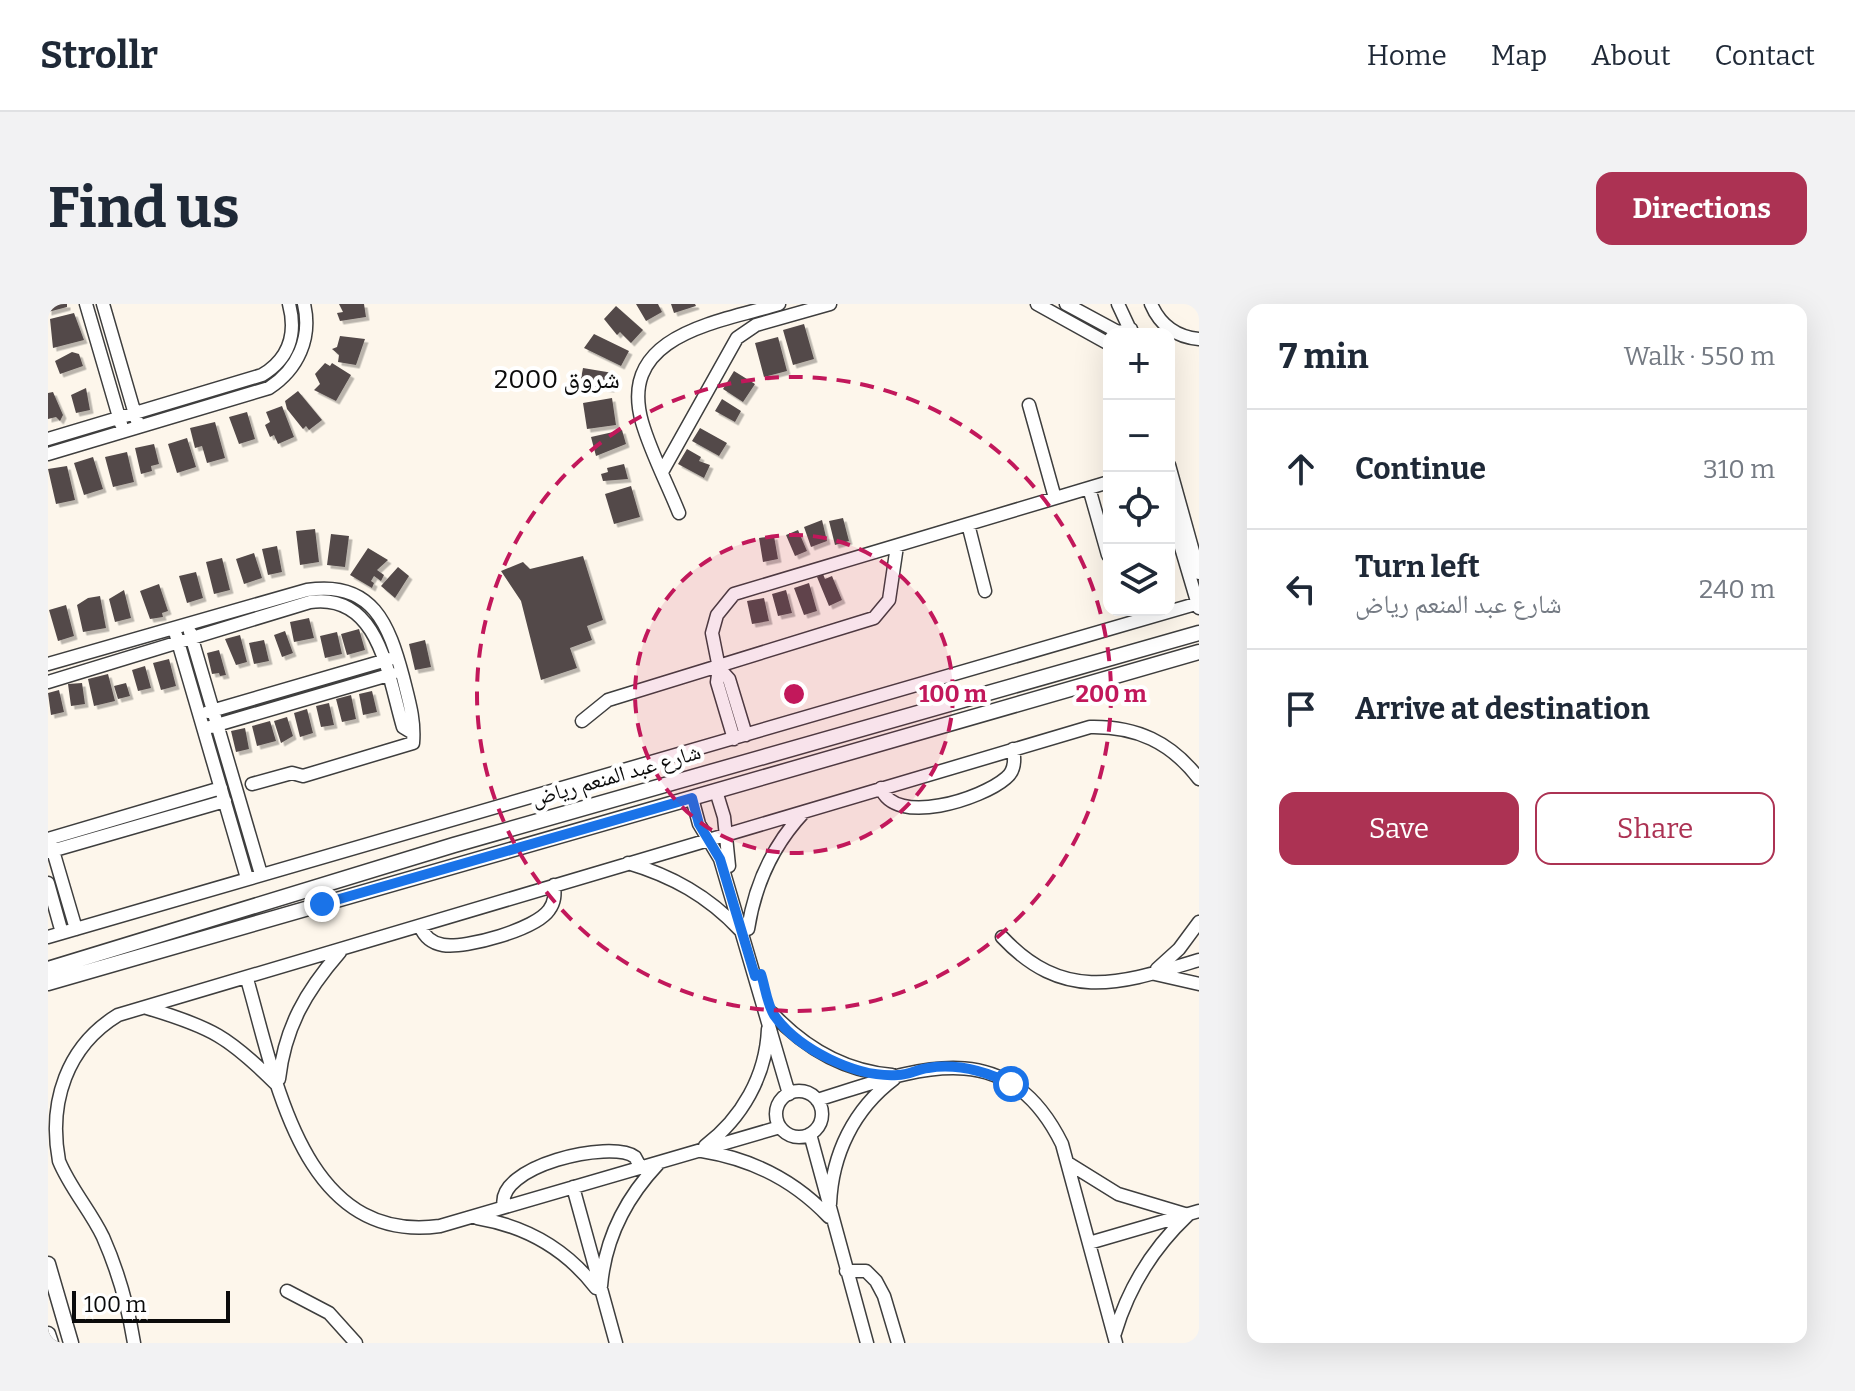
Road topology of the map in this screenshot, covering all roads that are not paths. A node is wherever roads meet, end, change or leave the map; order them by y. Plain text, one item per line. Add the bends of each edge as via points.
1 (86, 304) edge
2 (103, 304) edge
3 (289, 304) edge
4 (304, 304) edge
5 (830, 304) edge
6 (1037, 304) edge
7 (1066, 304) edge
8 (1151, 304) edge
9 (775, 305) edge
10 (776, 319) junction
11 (1117, 328) edge
12 (1199, 339) edge
13 (1103, 341) edge
14 (1029, 405) dead end
15 (135, 414) junction
16 (120, 419) junction
17 (139, 428) junction
18 (123, 432) junction
19 (48, 439) edge
20 (48, 454) edge
21 (662, 472) junction
22 (1171, 472) edge
23 (1103, 484) edge
24 (1089, 488) junction
25 (1055, 498) junction
26 (679, 513) dead end
27 (968, 524) junction
28 (1175, 527) edge
29 (1105, 544) edge
30 (897, 546) junction
31 (1199, 573) edge
32 (985, 591) dead end
33 (1198, 605) edge
34 (189, 631) junction
35 (1199, 633) edge
36 (176, 635) junction
37 (1199, 652) edge
38 (397, 657) junction
39 (383, 661) junction
40 (48, 664) edge
41 (719, 668) junction
42 (401, 671) junction
43 (387, 675) junction
44 (48, 682) edge
45 (213, 711) junction
46 (199, 715) junction
47 (582, 721) dead end
48 (217, 725) junction
49 (203, 729) junction
50 (413, 733) junction
51 (740, 737) junction
52 (1013, 749) junction
53 (709, 771) junction
54 (687, 777) junction
55 (1199, 779) edge
56 (252, 784) dead end
57 (881, 788) junction
58 (716, 791) junction
59 (223, 795) junction
60 (692, 798) junction
61 (806, 810) junction
62 (725, 834) junction
63 (708, 839) junction
64 (49, 843) edge
65 (628, 863) junction
66 (261, 874) junction
67 (247, 878) junction
68 (48, 883) edge
69 (554, 885) junction
70 (1199, 922) edge
71 (420, 926) junction
72 (76, 929) junction
73 (745, 930) junction
74 (62, 933) junction
75 (48, 937) edge
76 (1002, 937) dead end
77 (340, 952) junction
78 (1199, 960) edge
79 (48, 969) edge
80 (1152, 974) junction
81 (247, 979) junction
82 (48, 983) edge
83 (1199, 984) edge
84 (147, 1008) junction
85 (770, 1017) junction
86 (899, 1075) junction
87 (278, 1086) junction
88 (792, 1093) junction
89 (817, 1100) junction
90 (780, 1127) junction
91 (806, 1136) junction
92 (700, 1150) junction
93 (661, 1162) junction
94 (1068, 1163) junction
95 (641, 1168) junction
96 (570, 1188) junction
97 (504, 1207) junction
98 (1193, 1213) edge
99 (470, 1217) junction
100 (831, 1219) junction
101 (1089, 1243) junction
102 (48, 1264) edge
103 (846, 1271) junction
104 (287, 1291) dead end
105 (601, 1293) junction
106 (610, 1325) junction
107 (48, 1334) edge
108 (1116, 1340) edge
109 (51, 1343) edge
110 (71, 1343) edge
111 (134, 1343) edge
112 (356, 1343) edge
113 (607, 1343) edge
114 (616, 1343) edge
115 (867, 1343) edge
116 (898, 1343) edge

1 - 16 street
2 - 15 street
3 - 15 street via 292,337 271,370
4 - 17 street via 304,345 279,382
5 - 10 street
6 - 13 street
7 - 11 street
8 - 12 street via 1166,326
9 - 10 street
9 - 21 street via 679,335 645,367 639,409
10 - 21 street via 737,338
14 - 25 street
15 - 16 street
15 - 17 street
16 - 18 street
16 - 19 street
17 - 18 street
18 - 20 street
21 - 26 street
22 - 31 street
23 - 24 street
24 - 25 street
24 - 29 street
25 - 27 street
27 - 30 street
27 - 32 street
28 - 33 street
30 - 41 street via 889,600 874,618
30 - 41 street via 734,594 714,624
33 - 51 street
34 - 36 street
34 - 38 street via 307,590 331,588 355,595 374,609
34 - 39 street via 329,601 363,618
34 - 45 street
35 - 53 street, شارع عبد المنعم رياض
36 - 40 street
36 - 44 street
36 - 46 street
37 - 58 street, شارع عبد المنعم رياض
38 - 39 street
38 - 42 street
39 - 43 street
39 - 45 street
41 - 47 street via 608,700
41 - 51 street via 717,682
42 - 43 street
42 - 50 street
43 - 48 street
43 - 50 street via 403,727
45 - 46 street
45 - 48 street
46 - 49 street
48 - 49 street
48 - 66 street
49 - 59 street
50 - 56 street via 410,745 303,776 293,773
51 - 66 street
52 - 55 street via 1090,727 1132,730 1170,748
52 - 57 street
52 - 57 street via 1013,768 1006,779 948,803 900,808
53 - 54 street, شارع عبد المنعم رياض
53 - 58 street
54 - 60 street
54 - 79 street, شارع عبد المنعم رياض
57 - 61 street
58 - 60 street, شارع عبد المنعم رياض
58 - 62 street
59 - 64 street
59 - 67 street
60 - 63 street
60 - 82 street, شارع عبد المنعم رياض
61 - 62 street
61 - 73 street via 766,865
62 - 63 street
62 - 73 street
63 - 65 street
63 - 73 street
64 - 72 street
65 - 69 street
65 - 73 street via 698,893
66 - 67 street
67 - 72 street
68 - 74 street
69 - 71 street
69 - 71 street via 554,899 545,914 488,939 440,945
70 - 80 street
71 - 77 street
72 - 74 street
73 - 85 street
74 - 75 street
76 - 80 street via 1033,965 1071,981 1113,983
77 - 81 street
77 - 87 street via 299,1007 287,1036
78 - 80 street
80 - 83 street
81 - 84 street
81 - 87 street
84 - 87 street via 216,1032 243,1050
84 - 111 street via 118,1015 78,1045 64,1065 51,1113 59,1161 114,1262
85 - 86 street via 829,1058
85 - 88 street
85 - 92 street via 763,1060 749,1096 727,1127
86 - 89 street
86 - 94 street via 955,1066 1011,1084 1053,1126
86 - 100 street via 871,1100 849,1131 835,1166
87 - 99 street via 322,1181 349,1208 402,1228 440,1226
88 - 89 street
88 - 90 street via 777,1108
89 - 91 street via 821,1119
90 - 91 street via 790,1135
90 - 92 street
91 - 100 street
92 - 93 street
92 - 100 street via 764,1169 793,1185
93 - 95 street
93 - 105 street via 636,1190 618,1222
94 - 98 street via 1118,1194
94 - 101 street
95 - 96 street
95 - 97 street via 635,1157 619,1151 563,1159 511,1181 502,1196
96 - 97 street
96 - 105 street
97 - 99 street
98 - 101 street
98 - 108 street via 1147,1261 1128,1297
99 - 105 street via 508,1225 544,1241
100 - 103 street
101 - 108 street
102 - 110 street
103 - 115 street
103 - 116 street via 866,1271 876,1281
104 - 112 street via 329,1313
105 - 106 street
106 - 113 street
106 - 114 street
107 - 109 street

